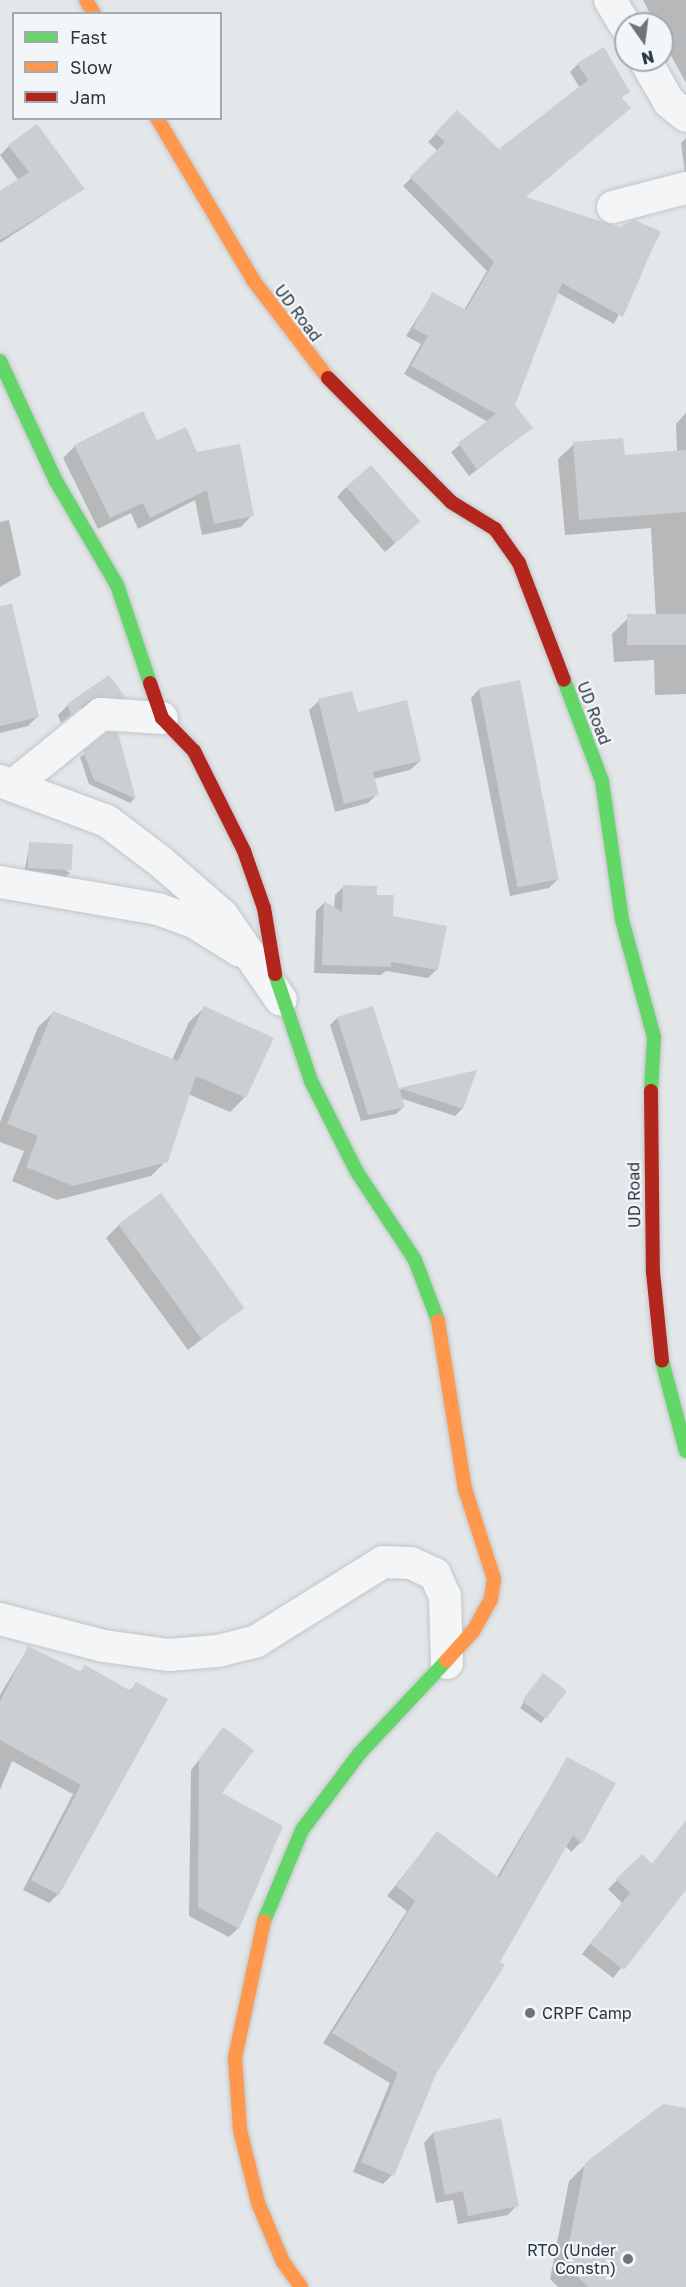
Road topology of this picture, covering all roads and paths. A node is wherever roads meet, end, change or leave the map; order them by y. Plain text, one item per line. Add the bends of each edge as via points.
1 (652, 72) edge
2 (686, 116) edge
3 (158, 120) edge
4 (686, 188) edge
5 (613, 207) dead end
6 (0, 361) edge
7 (162, 718) junction
8 (7, 782) edge
9 (0, 882) edge
10 (251, 957) junction
11 (281, 1000) junction
12 (686, 1450) edge
13 (0, 1619) edge
14 (447, 1663) junction
15 (301, 2287) edge

1 - 2 street via 669,102
3 - 12 main road, UD Road via 253,280 319,369 451,502 495,529 519,563 602,782 622,920 654,1037 649,1130 653,1272 663,1372
4 - 5 street
6 - 7 main road via 56,481 117,585
7 - 8 street via 101,714
7 - 11 main road via 194,751 244,851 264,908
8 - 10 street via 107,821 222,915
9 - 10 street via 158,909 194,922
10 - 11 street
11 - 14 main road via 311,1081 357,1172 416,1260 439,1324 465,1489 494,1579 491,1599 473,1631
13 - 14 street via 104,1646 169,1655 218,1651 255,1642 383,1562 411,1563 435,1574 445,1596
14 - 15 main road via 359,1754 302,1830 268,1902 249,1976 235,2058 240,2130 258,2203 283,2262

